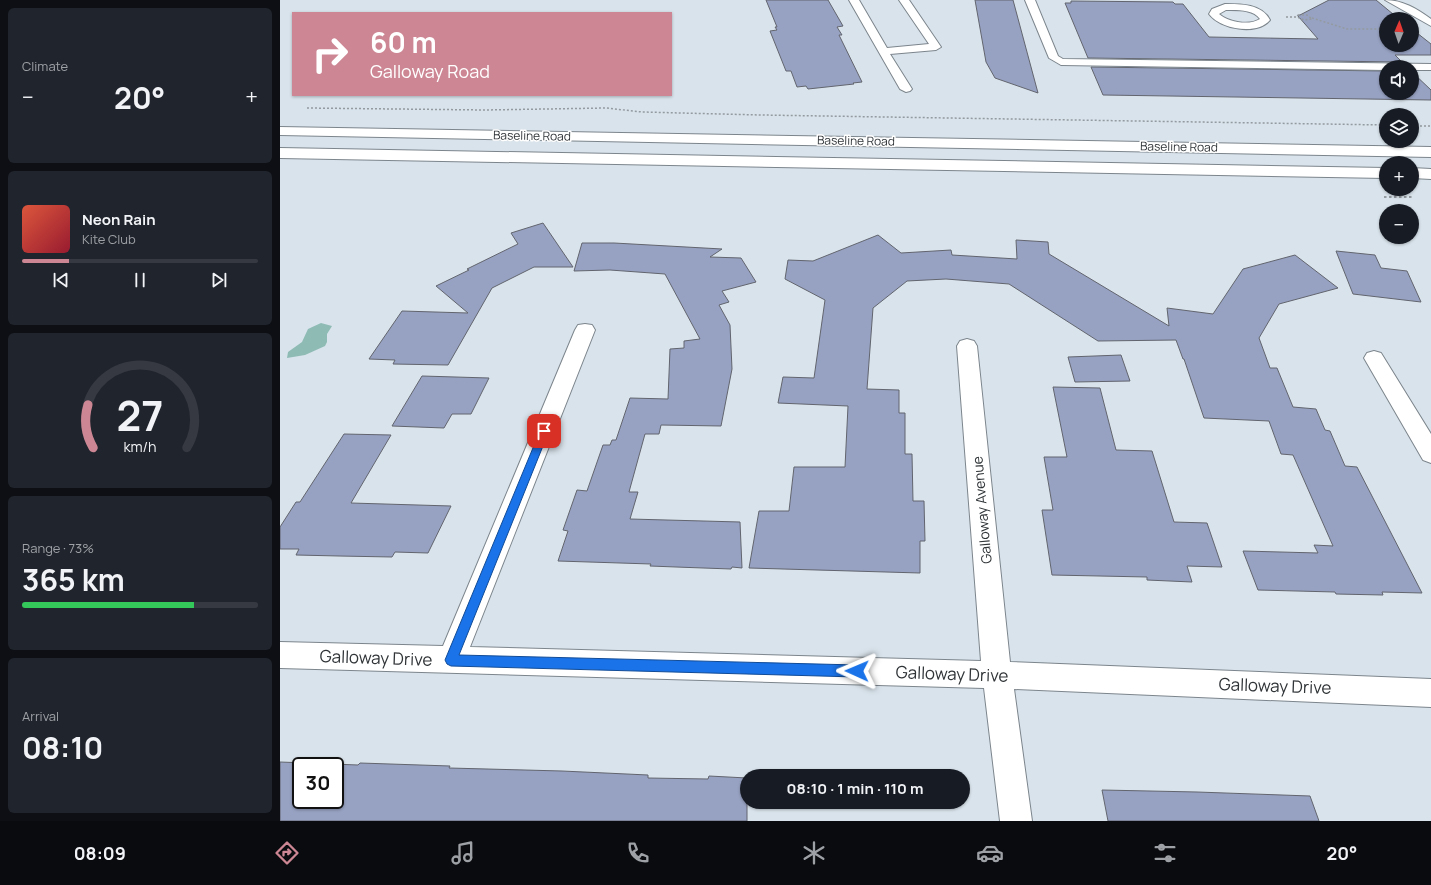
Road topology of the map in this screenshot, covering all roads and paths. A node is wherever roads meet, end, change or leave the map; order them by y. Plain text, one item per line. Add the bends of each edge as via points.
1 (854, 0) edge
2 (904, 0) edge
3 (1030, 0) edge
4 (1390, 0) edge
5 (1209, 2) dead end
6 (1225, 7) dead end
7 (1312, 18) junction
8 (1431, 23) edge
9 (1379, 29) edge
10 (884, 51) junction
11 (1431, 67) edge
12 (906, 89) dead end
13 (304, 108) dead end
14 (1379, 125) edge
15 (1419, 126) edge
16 (1431, 126) edge
17 (280, 131) edge
18 (1431, 152) edge
19 (280, 153) edge
20 (1379, 173) edge
21 (1419, 173) edge
22 (1431, 174) edge
23 (585, 330) dead end
24 (967, 346) dead end
25 (1374, 358) dead end
26 (1431, 454) edge
27 (280, 655) edge
28 (451, 660) junction
29 (997, 675) junction
30 (1431, 693) edge
31 (1016, 821) edge

1 - 10 lane
2 - 10 lane via 936,46
3 - 11 lane via 1054,58 1061,62
4 - 8 lane
5 - 6 lane
7 - 7 path via 1305,20 1296,16 1302,14
7 - 9 path via 1348,29
10 - 12 lane
13 - 14 path via 606,108 642,112 731,114
15 - 16 path
17 - 18 main road, Baseline Road
19 - 20 main road, Baseline Road
21 - 22 main road
23 - 28 main road
24 - 29 main road, Galloway Avenue
25 - 26 main road
27 - 28 main road, Galloway Drive
28 - 29 main road, Galloway Drive
29 - 30 main road, Galloway Drive
29 - 31 main road, Galloway Avenue

